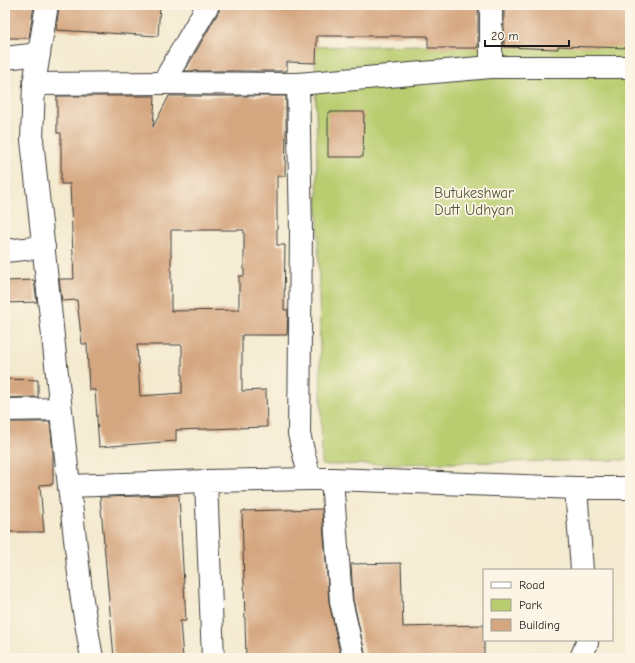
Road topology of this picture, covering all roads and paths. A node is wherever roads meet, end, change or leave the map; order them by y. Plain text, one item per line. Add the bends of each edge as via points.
1 (47, 5) edge
2 (208, 5) edge
3 (491, 5) edge
4 (40, 54) junction
5 (5, 58) edge
6 (491, 67) junction
7 (630, 67) edge
8 (163, 83) junction
9 (34, 84) junction
10 (298, 84) junction
11 (44, 247) junction
12 (5, 251) edge
13 (60, 409) junction
14 (5, 410) edge
15 (310, 479) junction
16 (332, 479) junction
17 (206, 481) junction
18 (69, 486) junction
19 (576, 488) junction
20 (630, 488) edge
21 (582, 569) edge
22 (587, 641) edge
23 (92, 658) edge
24 (214, 658) edge
25 (354, 658) edge
26 (581, 658) edge

1 - 4 street
2 - 8 street
3 - 6 street
4 - 5 street
4 - 9 street
6 - 7 street
6 - 10 street
8 - 9 street
8 - 10 street
9 - 11 street via 32,140
10 - 15 street via 301,231 299,434
11 - 12 street
11 - 13 street
13 - 14 street
13 - 18 street
15 - 16 street
15 - 17 street
16 - 19 street
16 - 25 street via 340,601
17 - 18 street
17 - 24 street
18 - 23 street via 82,600
19 - 20 street
19 - 21 street
22 - 26 street

